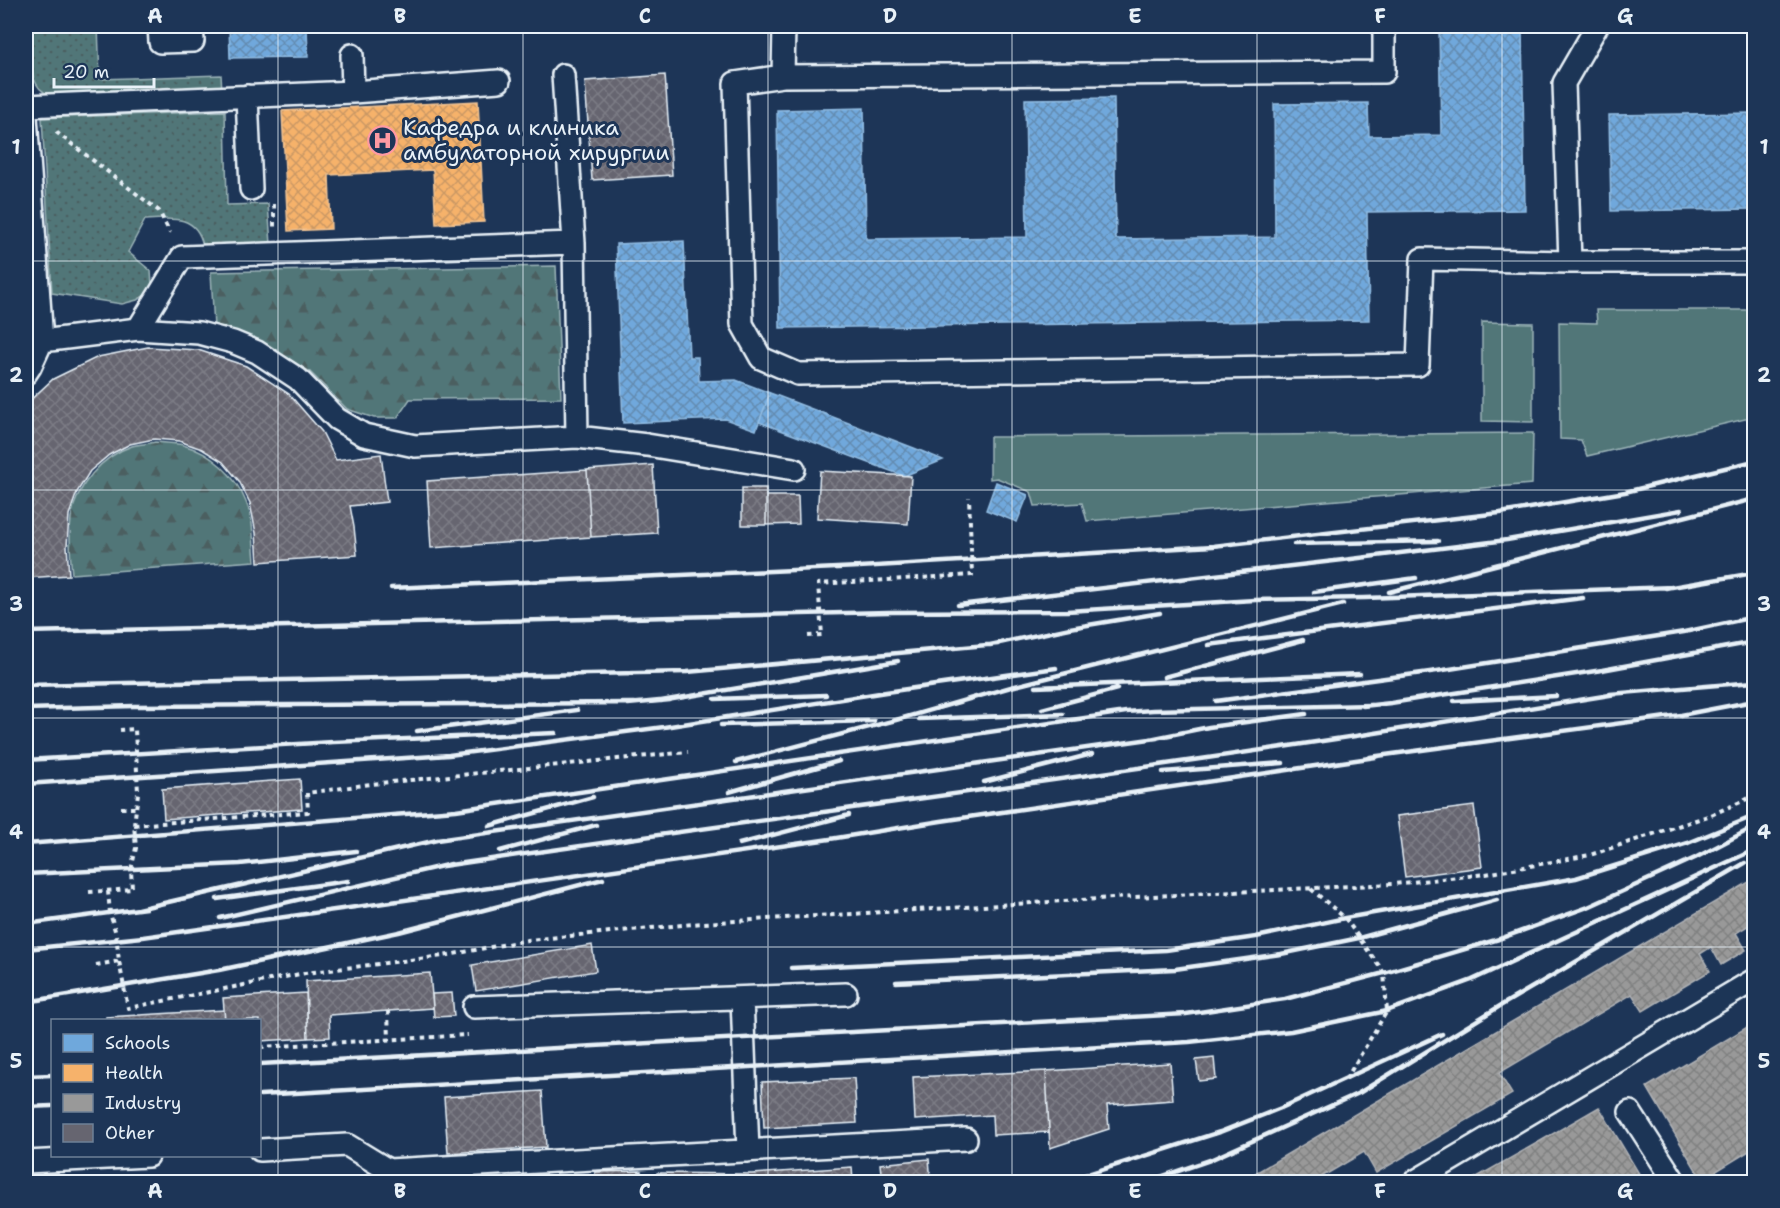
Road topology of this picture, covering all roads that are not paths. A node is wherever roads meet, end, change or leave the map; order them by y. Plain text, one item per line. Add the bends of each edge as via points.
1 (159, 26) edge
2 (192, 26) edge
3 (784, 26) edge
4 (1384, 26) edge
5 (1597, 26) edge
6 (352, 55) dead end
7 (563, 75) dead end
8 (783, 76) junction
9 (499, 81) dead end
10 (353, 92) junction
11 (247, 96) junction
12 (26, 106) edge
13 (26, 117) edge
14 (251, 189) dead end
15 (574, 243) junction
16 (1570, 262) junction
17 (1755, 262) edge
18 (138, 329) junction
19 (42, 340) junction
20 (26, 373) edge
21 (578, 437) junction
22 (794, 469) dead end
23 (1755, 980) edge
24 (846, 994) dead end
25 (742, 998) junction
26 (474, 1007) road end
27 (1630, 1112) dead end
28 (966, 1139) dead end
29 (261, 1150) edge
30 (748, 1151) junction
31 (113, 1157) edge
32 (26, 1162) edge
33 (1414, 1182) edge
34 (1675, 1182) edge

1 - 2 lane via 160,42 193,42
3 - 8 lane
4 - 8 lane via 1384,72
5 - 16 lane via 1564,83
6 - 10 lane
7 - 15 lane
8 - 16 lane via 735,83 742,324 761,357 798,374 1418,365 1422,259
9 - 10 lane
10 - 11 lane
11 - 12 lane
11 - 14 lane
13 - 19 lane
15 - 18 lane via 182,257
15 - 21 lane
16 - 17 lane
18 - 19 lane
18 - 21 lane via 199,333 257,352 298,379 337,419 364,435 415,446
19 - 20 lane
21 - 22 lane
23 - 33 lane
24 - 25 lane
25 - 26 lane
25 - 30 lane
27 - 34 lane
28 - 30 lane
29 - 30 lane via 347,1146 388,1170
31 - 32 lane

